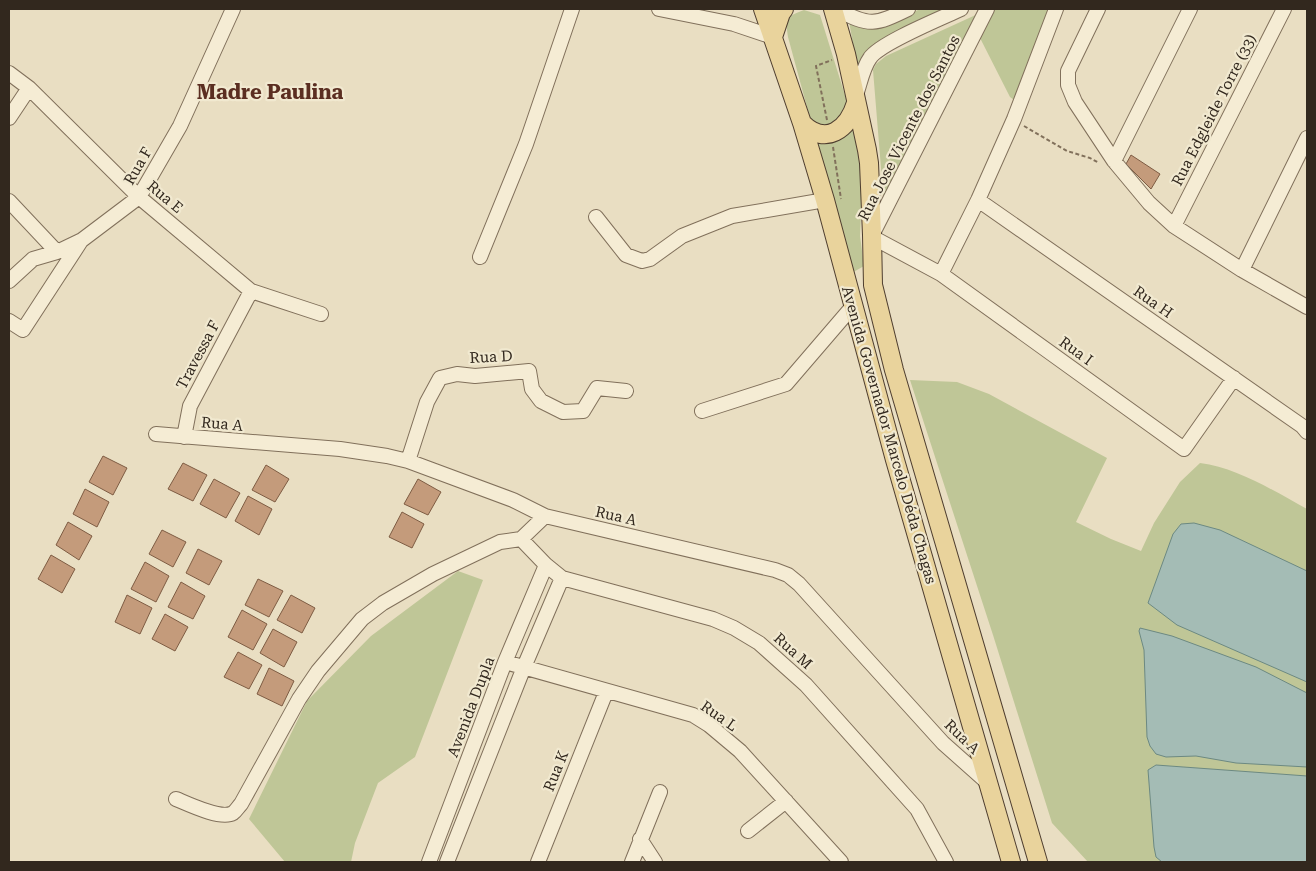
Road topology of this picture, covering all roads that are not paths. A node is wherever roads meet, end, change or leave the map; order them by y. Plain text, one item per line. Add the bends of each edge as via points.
1 (233, 9) edge
2 (572, 9) edge
3 (659, 9) edge
4 (763, 9) edge
5 (784, 9) edge
6 (835, 9) edge
7 (961, 9) edge
8 (988, 9) edge
9 (1056, 9) edge
10 (1098, 9) edge
11 (1190, 9) edge
12 (1284, 9) edge
13 (902, 10) edge
14 (882, 15) edge
15 (773, 37) junction
16 (9, 73) edge
17 (29, 88) junction
18 (856, 100) junction
19 (9, 118) edge
20 (802, 123) junction
21 (1307, 138) edge
22 (1109, 163) junction
23 (140, 197) junction
24 (9, 200) edge
25 (825, 200) junction
26 (978, 200) junction
27 (596, 217) dead end
28 (1174, 226) junction
29 (872, 236) junction
30 (82, 240) junction
31 (56, 252) junction
32 (480, 257) dead end
33 (1242, 270) junction
34 (941, 274) junction
35 (9, 281) edge
36 (251, 291) junction
37 (853, 306) junction
38 (1307, 307) edge
39 (321, 314) dead end
40 (9, 321) edge
41 (1234, 378) junction
42 (626, 391) dead end
43 (702, 411) dead end
44 (1307, 432) edge
45 (156, 434) dead end
46 (184, 437) junction
47 (408, 462) junction
48 (545, 516) junction
49 (521, 539) junction
50 (546, 565) junction
51 (562, 578) junction
52 (505, 662) junction
53 (524, 667) junction
54 (606, 692) junction
55 (988, 783) junction
56 (660, 792) dead end
57 (176, 799) dead end
58 (786, 801) junction
59 (748, 832) dead end
60 (640, 840) junction
61 (428, 862) edge
62 (447, 862) edge
63 (538, 862) edge
64 (632, 862) edge
65 (655, 862) edge
66 (840, 862) edge
67 (946, 862) edge
68 (1011, 862) edge
69 (1038, 862) edge

1 - 23 street, Rua F via 180,126
2 - 32 street via 526,144
3 - 15 street via 734,24
4 - 15 main road, Avenida Governador Marcelo Déda Chagas
5 - 15 main road
6 - 14 street via 868,23
6 - 18 main road, Avenida Governador Marcelo Déda Chagas
7 - 18 street via 898,38 874,53 866,65
8 - 29 street, Rua Jose Vicente dos Santos
9 - 26 street via 1014,119
10 - 22 street via 1068,71 1068,85
11 - 22 street
12 - 28 street, Rua Edgleide Torre (33)
13 - 14 street
15 - 20 main road, Avenida Governador Marcelo Déda Chagas
16 - 17 street, Rua E
17 - 19 street
17 - 23 street, Rua E
18 - 20 main road via 852,116 830,134 809,130
18 - 29 main road, Avenida Governador Marcelo Déda Chagas via 870,163
20 - 25 main road, Avenida Governador Marcelo Déda Chagas
21 - 33 street
22 - 28 street
23 - 30 street, Rua F
23 - 36 street, Rua E
24 - 31 street
25 - 27 street via 732,216 682,236 650,259 642,261 626,255
25 - 37 main road, Avenida Governador Marcelo Déda Chagas
26 - 34 street
26 - 41 street, Rua H
28 - 33 street
29 - 34 street, Rua I
29 - 69 main road, Avenida Governador Marcelo Déda Chagas via 873,285 894,370
30 - 31 street, Rua F
30 - 40 street via 23,330
31 - 35 street, Rua F via 33,259
33 - 38 street
34 - 41 street, Rua I via 1184,449
36 - 39 street, Rua E
36 - 46 street, Travessa F via 190,406
37 - 43 street via 786,384
37 - 55 main road, Avenida Governador Marcelo Déda Chagas
41 - 44 street, Rua H
42 - 47 street, Rua D via 597,388 583,411 563,412 541,401 532,388 529,371 475,376 457,374 440,378 427,402
45 - 46 street, Rua A
46 - 47 street, Rua A via 340,449
47 - 48 street, Rua A via 513,500
48 - 49 street
48 - 55 street, Rua A via 788,575 943,743
49 - 50 street, Rua M
49 - 57 street via 500,542 433,574 362,619 299,699 233,813 219,815
50 - 51 street, Rua M
50 - 52 street, Avenida Dupla
51 - 53 street
51 - 67 street, Rua M via 713,619 759,643 806,684 915,807
52 - 53 street, Rua L
52 - 61 street, Avenida Dupla
53 - 54 street, Rua L
53 - 62 street
54 - 58 street, Rua L via 693,715 740,751
54 - 63 street, Rua K
55 - 68 main road, Avenida Governador Marcelo Déda Chagas
56 - 60 street
58 - 59 street
58 - 66 street, Rua L
60 - 64 street
60 - 65 street

